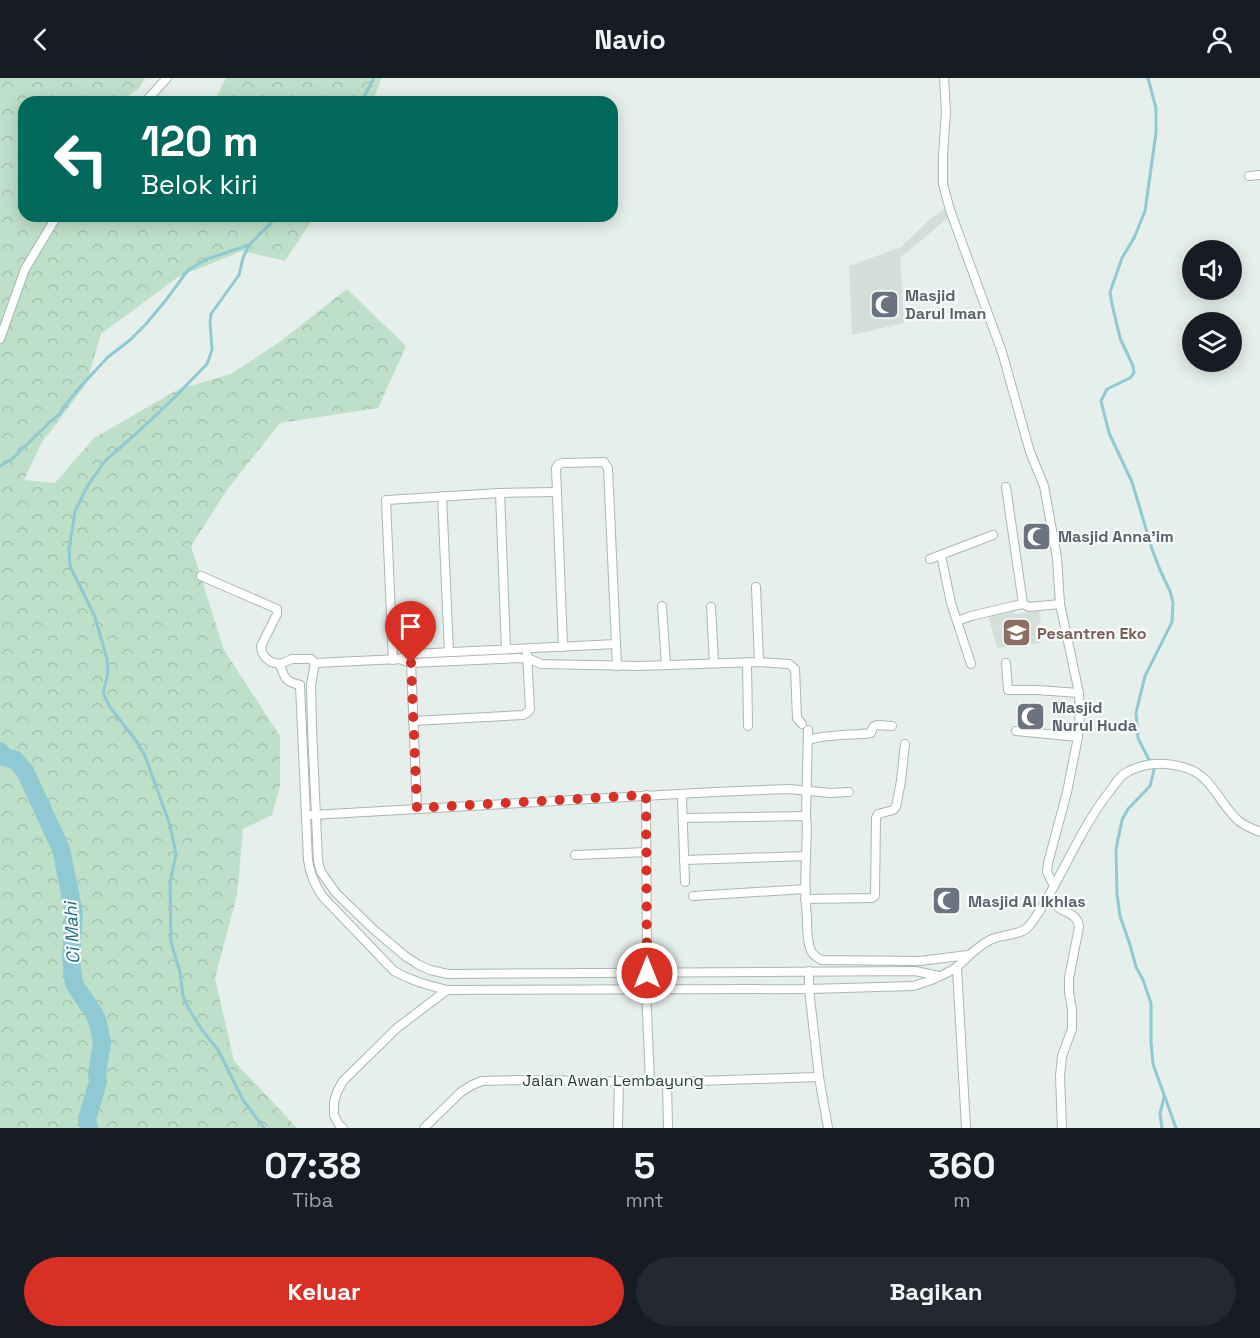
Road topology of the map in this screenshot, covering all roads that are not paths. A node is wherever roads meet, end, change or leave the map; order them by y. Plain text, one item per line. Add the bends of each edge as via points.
1 (166, 78) edge
2 (944, 78) edge
3 (150, 96) edge
4 (1260, 175) edge
5 (1249, 176) dead end
6 (53, 222) edge
7 (0, 339) edge
8 (1006, 487) dead end
9 (556, 492) junction
10 (500, 494) junction
11 (442, 496) junction
12 (993, 535) dead end
13 (941, 555) junction
14 (930, 559) dead end
15 (201, 576) dead end
16 (756, 586) dead end
17 (1023, 604) junction
18 (1060, 604) junction
19 (662, 606) dead end
20 (711, 607) dead end
21 (957, 621) junction
22 (616, 644) junction
23 (563, 646) junction
24 (527, 648) junction
25 (506, 649) junction
26 (449, 652) junction
27 (396, 659) junction
28 (528, 659) junction
29 (747, 662) junction
30 (759, 662) junction
31 (315, 663) junction
32 (411, 663) junction
33 (714, 663) junction
34 (1006, 663) dead end
35 (280, 664) junction
36 (971, 664) dead end
37 (666, 665) junction
38 (617, 666) junction
39 (300, 685) junction
40 (312, 685) junction
41 (1078, 693) junction
42 (413, 721) junction
43 (748, 726) dead end
44 (892, 726) dead end
45 (1016, 731) dead end
46 (1078, 737) junction
47 (808, 740) junction
48 (905, 744) dead end
49 (304, 763) junction
50 (314, 763) junction
51 (807, 791) junction
52 (849, 792) dead end
53 (646, 795) junction
54 (682, 799) dead end
55 (417, 808) junction
56 (306, 815) junction
57 (316, 815) junction
58 (806, 816) junction
59 (683, 818) junction
60 (1260, 832) edge
61 (647, 852) junction
62 (575, 855) dead end
63 (806, 856) junction
64 (684, 860) junction
65 (326, 880) junction
66 (685, 882) dead end
67 (315, 886) junction
68 (1054, 886) junction
69 (806, 894) junction
70 (693, 896) dead end
71 (1049, 896) junction
72 (969, 955) junction
73 (957, 968) junction
74 (809, 971) junction
75 (646, 973) junction
76 (939, 976) junction
77 (809, 989) junction
78 (447, 990) junction
79 (645, 990) junction
80 (819, 1077) junction
81 (619, 1081) junction
82 (650, 1081) junction
83 (667, 1082) junction
84 (343, 1128) edge
85 (424, 1128) edge
86 (618, 1128) edge
87 (668, 1128) edge
88 (828, 1128) edge
89 (966, 1128) edge
90 (1062, 1128) edge

1 - 3 street
2 - 18 street via 943,183 1044,486 1057,558
4 - 5 street
6 - 7 street via 25,269
8 - 17 street
9 - 10 street
9 - 22 street via 555,471 559,464 598,461 607,465
9 - 23 street
10 - 11 street
10 - 25 street
11 - 26 street
11 - 27 street via 386,500
12 - 13 street
13 - 14 street
13 - 21 street
15 - 35 street via 277,609 261,646 265,657
16 - 30 street
17 - 18 street
17 - 21 street
18 - 41 street
19 - 37 street
20 - 33 street
21 - 36 street
22 - 23 street
22 - 38 street
23 - 24 street
24 - 25 street
24 - 28 street
25 - 26 street
26 - 27 street
27 - 31 street
27 - 32 street
28 - 32 street
28 - 38 street via 541,664
28 - 42 street via 530,709 523,715
29 - 30 street
29 - 33 street
29 - 43 street
30 - 47 street via 789,664 795,669 796,718 805,727
31 - 35 street via 311,659 292,658
31 - 40 street
32 - 42 street
33 - 37 street
34 - 41 street via 1008,690
35 - 39 street via 290,683
37 - 38 street
39 - 40 street
39 - 49 street
40 - 50 street
41 - 46 street
42 - 55 street
44 - 47 street via 877,725 871,733 862,735
45 - 46 street
46 - 68 street via 1048,862 1047,872
47 - 51 street
48 - 69 street via 896,807 876,818 875,896 843,899
49 - 50 street
49 - 56 street
50 - 57 street
51 - 52 street
51 - 53 street
51 - 58 street
53 - 55 street
53 - 61 street
54 - 59 street
55 - 57 street
56 - 57 street
56 - 67 street via 309,867
57 - 65 street via 318,861
58 - 59 street
58 - 63 street
59 - 64 street
60 - 68 street via 1240,822 1201,774 1181,766 1153,763 1120,777 1099,805
61 - 62 street
61 - 75 street
63 - 64 street
63 - 69 street
64 - 66 street
65 - 67 street
65 - 75 street via 372,928 405,956 430,970 448,974
67 - 78 street via 394,971
68 - 71 street
69 - 70 street
69 - 72 street via 810,947 822,960 920,961
71 - 72 street via 1026,929 993,939
71 - 90 street via 1058,907 1076,917 1079,927 1069,978 1072,1029 1060,1066
72 - 73 street
73 - 76 street
73 - 89 street
74 - 75 street
74 - 76 street via 915,971
74 - 77 street
75 - 79 street via 639,980
75 - 79 street via 653,982
76 - 77 street via 913,986
77 - 79 street
77 - 80 street
78 - 79 street
78 - 84 street via 397,1028 343,1081 334,1102 334,1114
79 - 82 street
80 - 83 street, Jalan Awan Lembayung
80 - 88 street
81 - 82 street, Jalan Awan Lembayung
81 - 85 street, Jalan Awan Lembayung via 517,1080 472,1084
81 - 86 street
82 - 83 street, Jalan Awan Lembayung
83 - 87 street

